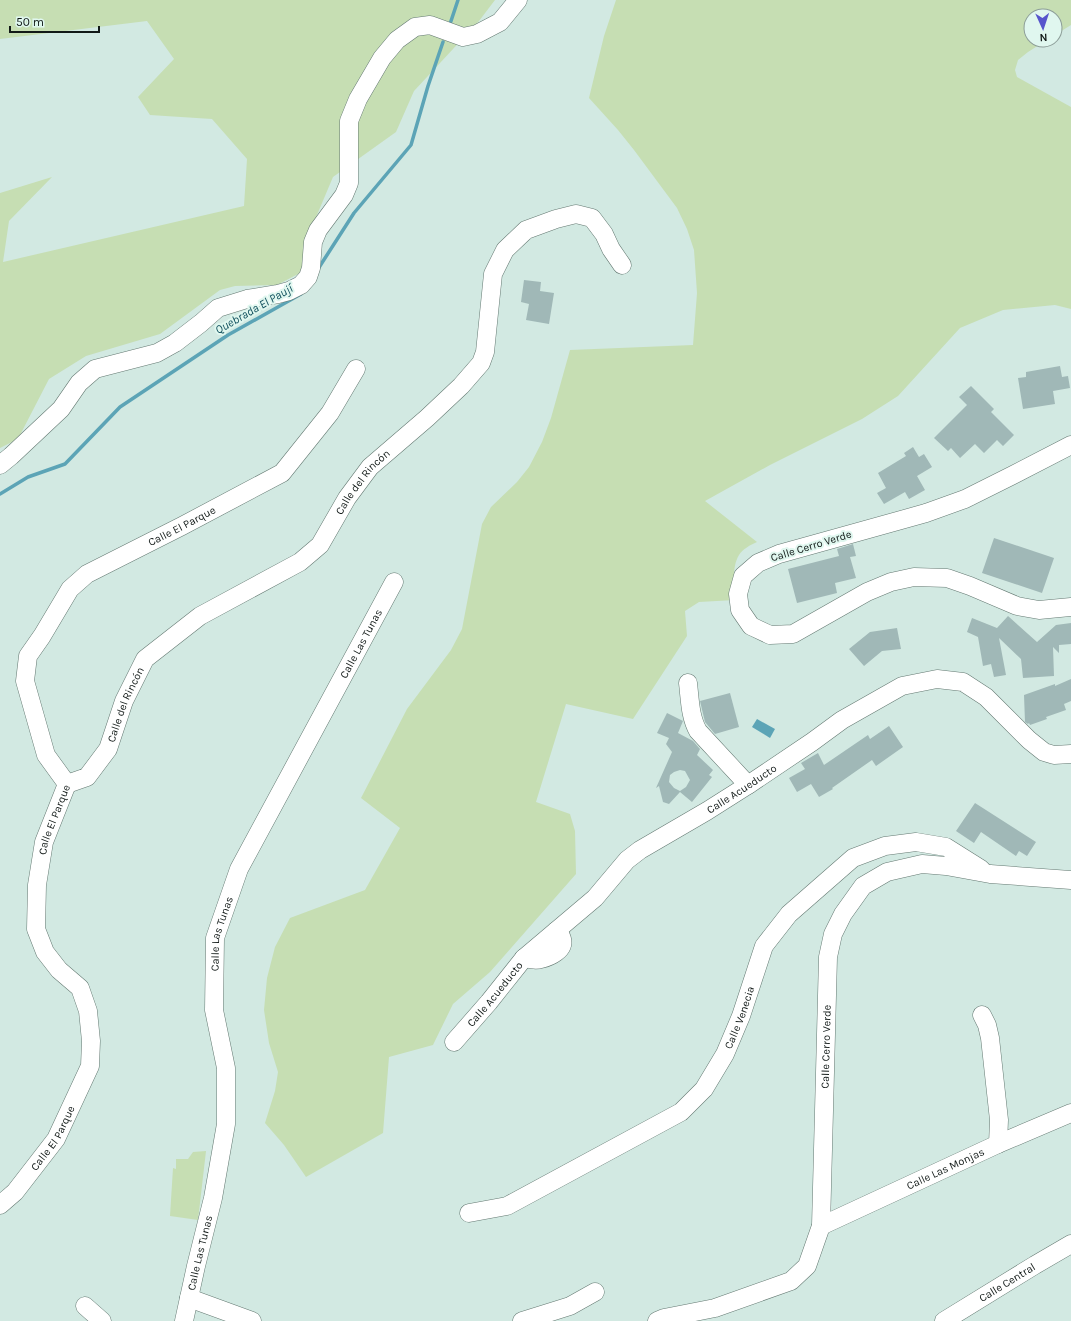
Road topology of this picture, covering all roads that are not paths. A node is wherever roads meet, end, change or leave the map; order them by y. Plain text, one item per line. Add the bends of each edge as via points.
1 (518, 0) edge
2 (622, 265) dead end
3 (356, 369) dead end
4 (1071, 445) edge
5 (0, 465) edge
6 (394, 582) dead end
7 (1071, 607) edge
8 (688, 683) dead end
9 (1071, 754) edge
10 (67, 784) junction
11 (748, 785) junction
12 (990, 874) junction
13 (1071, 880) edge
14 (982, 1015) dead end
15 (454, 1042) dead end
16 (1071, 1113) edge
17 (998, 1144) junction
18 (0, 1205) edge
19 (469, 1213) dead end
20 (821, 1226) junction
21 (1071, 1244) edge
22 (595, 1292) dead end
23 (189, 1298) junction
24 (85, 1306) dead end
25 (102, 1321) edge
26 (184, 1321) edge
27 (252, 1321) edge
28 (522, 1321) edge
29 (657, 1321) edge
30 (944, 1321) edge

1 - 5 street via 500,22 477,34 463,37 430,25 415,27 397,40 382,58 358,99 349,121 349,183 344,195 318,230 313,242 311,268 301,285 284,292 218,308 176,343 157,353 95,369 79,383 61,409
2 - 10 street, Calle del Rincón via 592,218 576,214 526,230 505,250 493,274 485,352 481,363 427,418 370,467 347,498 320,546 300,562 200,616 145,659 124,701 108,749 87,777
3 - 10 street, Calle El Parque via 330,413 282,473 87,574 70,589 28,656 25,681 46,755
4 - 7 street, Calle Cerro Verde via 965,499 926,513 779,554 758,563 743,576 738,594 740,610 751,626 770,635 793,634 867,592 891,582 914,577 947,578 1017,606 1039,610
6 - 23 street, Calle Las Tunas via 239,869 215,938 214,1010 226,1068 226,1124 213,1198
8 - 11 street via 692,715 698,731
9 - 11 street, Calle Acueducto via 1054,756 1044,752 986,697 963,682 937,679 902,686 873,702 842,720
10 - 18 street, Calle El Parque via 44,842 37,885 36,929 45,952 59,970 80,988 88,1011 90,1066 56,1139 15,1192
11 - 15 street, Calle Acueducto via 627,860 595,898 524,958
12 - 13 street, Calle Cerro Verde
12 - 19 street, Calle Venecia via 946,847 916,842 885,846 853,858 789,914 764,946 741,1016 725,1054 704,1089 681,1112 507,1206
12 - 20 street, Calle Cerro Verde via 922,864 887,872 863,886 833,934 828,957
14 - 17 street via 990,1038
16 - 17 street, Calle Las Monjas
17 - 20 street, Calle Las Monjas
20 - 29 street, Calle Cerro Verde via 807,1266 791,1281 715,1308
21 - 30 street, Calle Central
22 - 28 street via 570,1306
23 - 26 street, Calle Las Tunas
23 - 27 street
24 - 25 street

